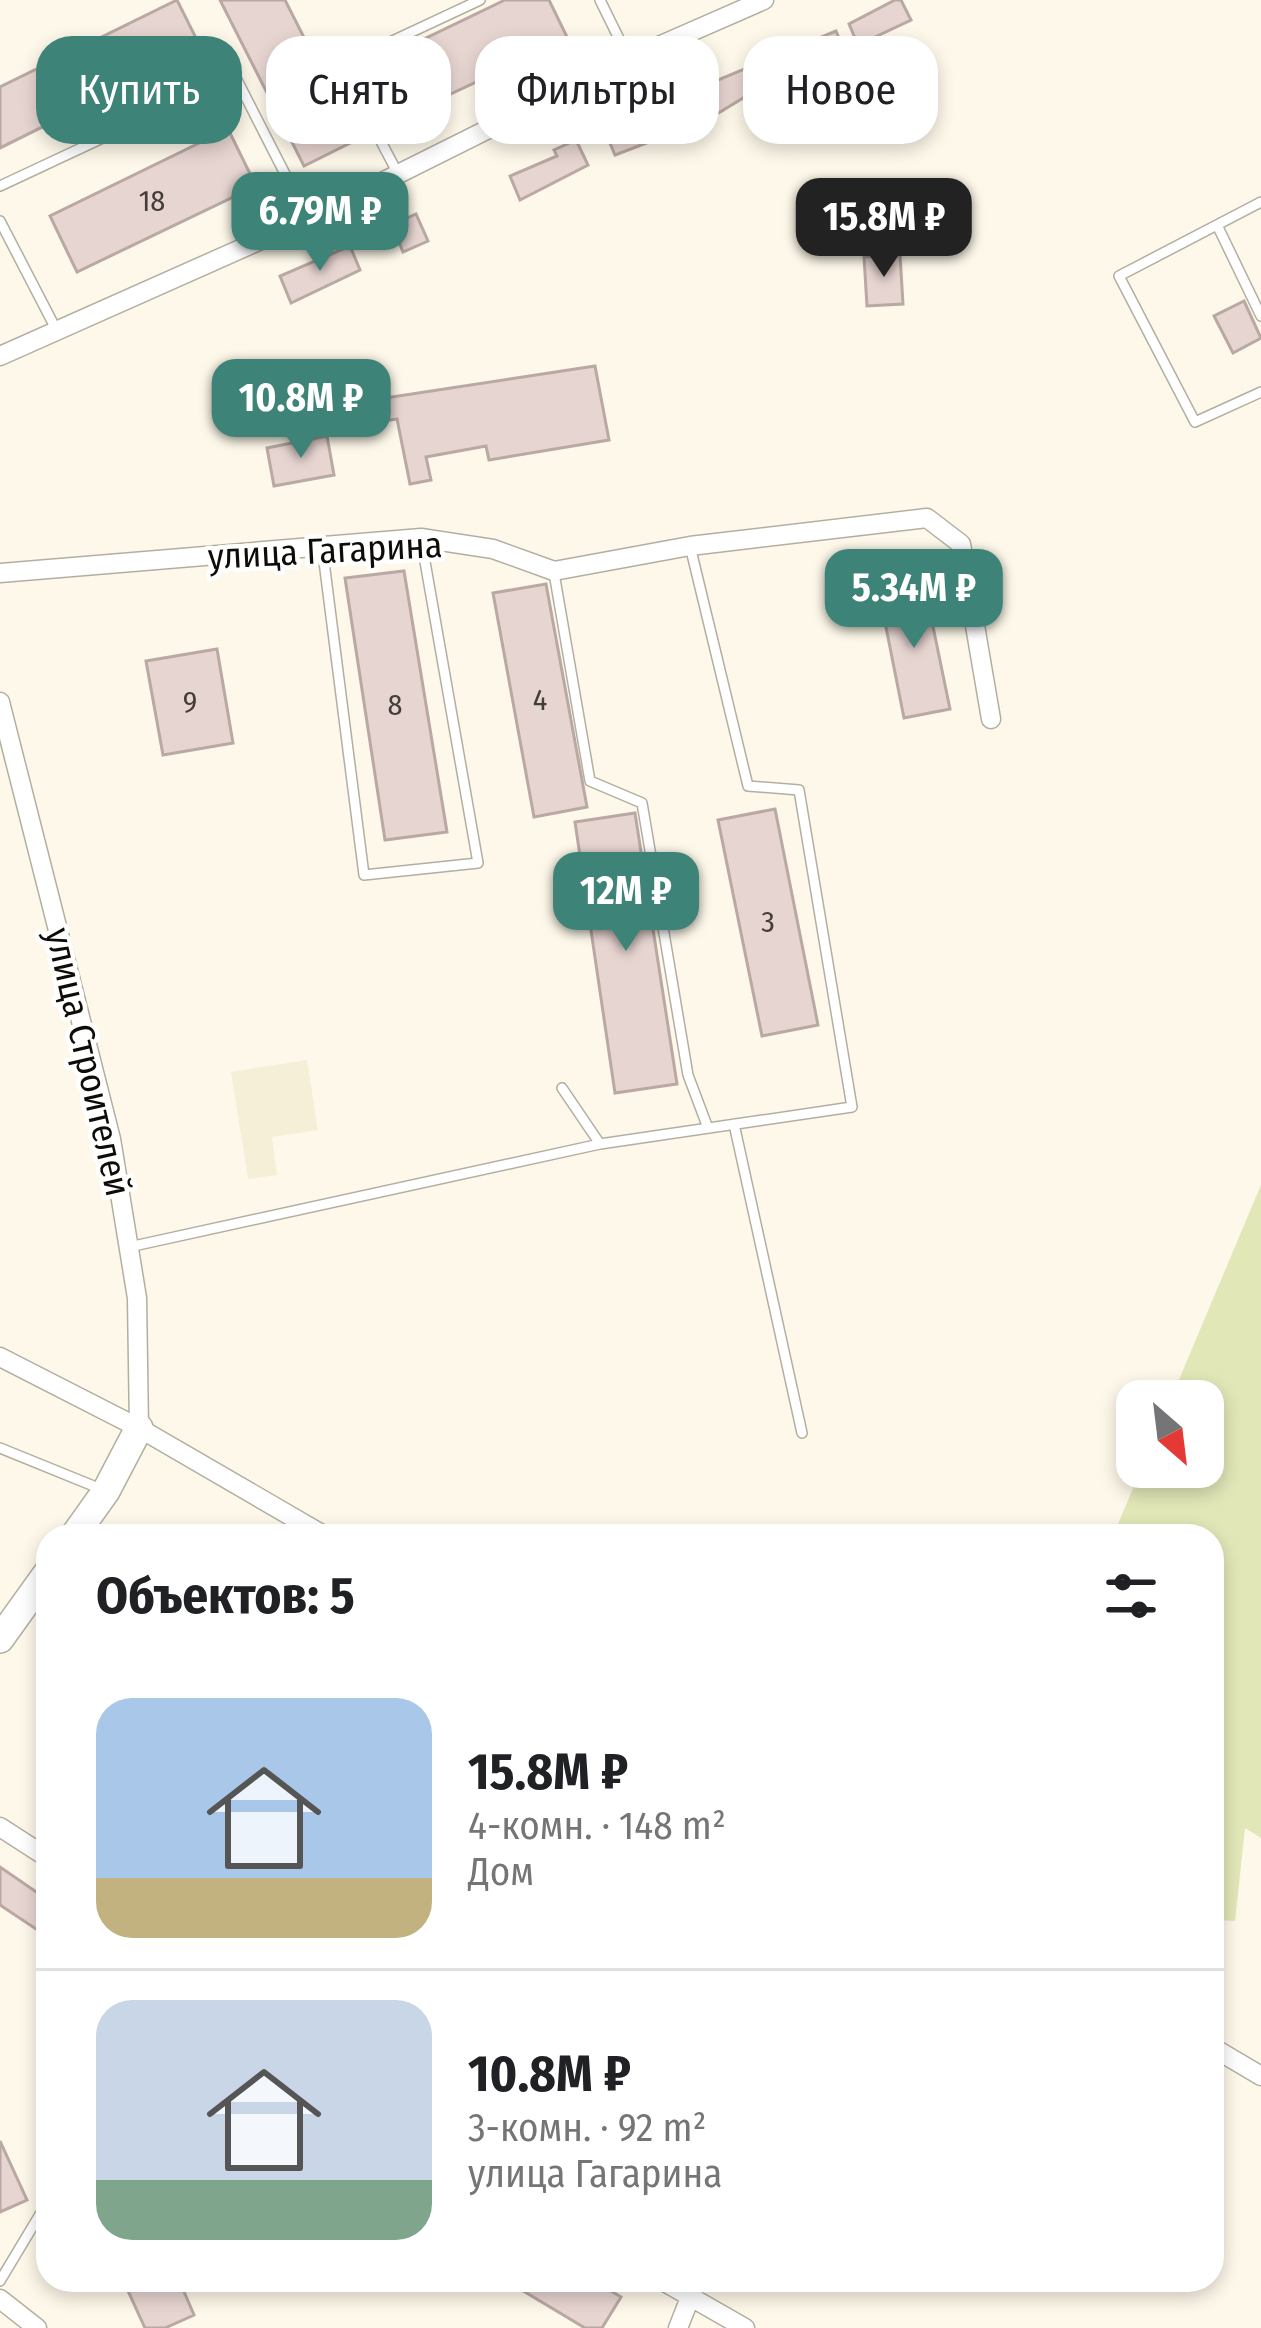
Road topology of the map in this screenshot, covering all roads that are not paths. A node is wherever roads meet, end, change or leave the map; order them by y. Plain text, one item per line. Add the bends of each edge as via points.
1 (480, 0) edge
2 (600, 0) edge
3 (764, 0) edge
4 (617, 36) edge
5 (681, 36) edge
6 (475, 134) edge
7 (397, 172) junction
8 (0, 186) edge
9 (1261, 202) edge
10 (308, 219) junction
11 (0, 221) edge
12 (1218, 227) junction
13 (1261, 316) edge
14 (57, 331) junction
15 (0, 356) edge
16 (1261, 392) edge
17 (421, 538) junction
18 (322, 546) junction
19 (690, 546) junction
20 (554, 571) junction
21 (0, 573) edge
22 (0, 702) edge
23 (991, 719) dead end
24 (562, 1088) dead end
25 (734, 1124) junction
26 (708, 1128) junction
27 (600, 1144) junction
28 (129, 1247) junction
29 (0, 1357) edge
30 (139, 1428) junction
31 (802, 1433) dead end
32 (0, 1448) edge
33 (106, 1491) junction
34 (83, 1524) edge
35 (305, 1524) edge
36 (36, 1589) edge
37 (0, 1639) edge
38 (0, 1827) edge
39 (36, 1850) edge
40 (1224, 2054) edge
41 (1261, 2076) edge
42 (36, 2221) edge
43 (0, 2281) edge
44 (678, 2292) edge
45 (693, 2292) edge
46 (0, 2300) edge
47 (689, 2300) junction
48 (37, 2328) edge
49 (677, 2328) edge
50 (745, 2328) edge

1 - 7 lane via 341,65
2 - 4 lane
3 - 5 street
6 - 7 street
7 - 10 street
8 - 10 lane via 235,76
9 - 12 lane
10 - 14 street
11 - 14 lane
12 - 13 lane
12 - 16 lane via 1119,276 1195,422
14 - 15 street
17 - 18 street, улица Гагарина
17 - 18 lane via 478,863 364,874
17 - 20 street, улица Гагарина via 493,549
18 - 21 street, улица Гагарина
19 - 20 street
19 - 23 street via 927,518 961,544
19 - 25 lane via 748,786 799,790 852,1107
20 - 26 lane via 590,781 642,803 688,1075
22 - 28 street, улица Строителей via 111,1139
24 - 27 lane
25 - 26 lane
25 - 31 lane
26 - 27 lane
27 - 28 lane
28 - 30 street, улица Строителей
29 - 30 street
30 - 33 street
30 - 35 street
32 - 33 lane
33 - 34 street
36 - 37 street
38 - 39 street
40 - 41 street
42 - 43 lane
44 - 47 street
45 - 47 street
46 - 48 street
47 - 49 street
47 - 50 street

